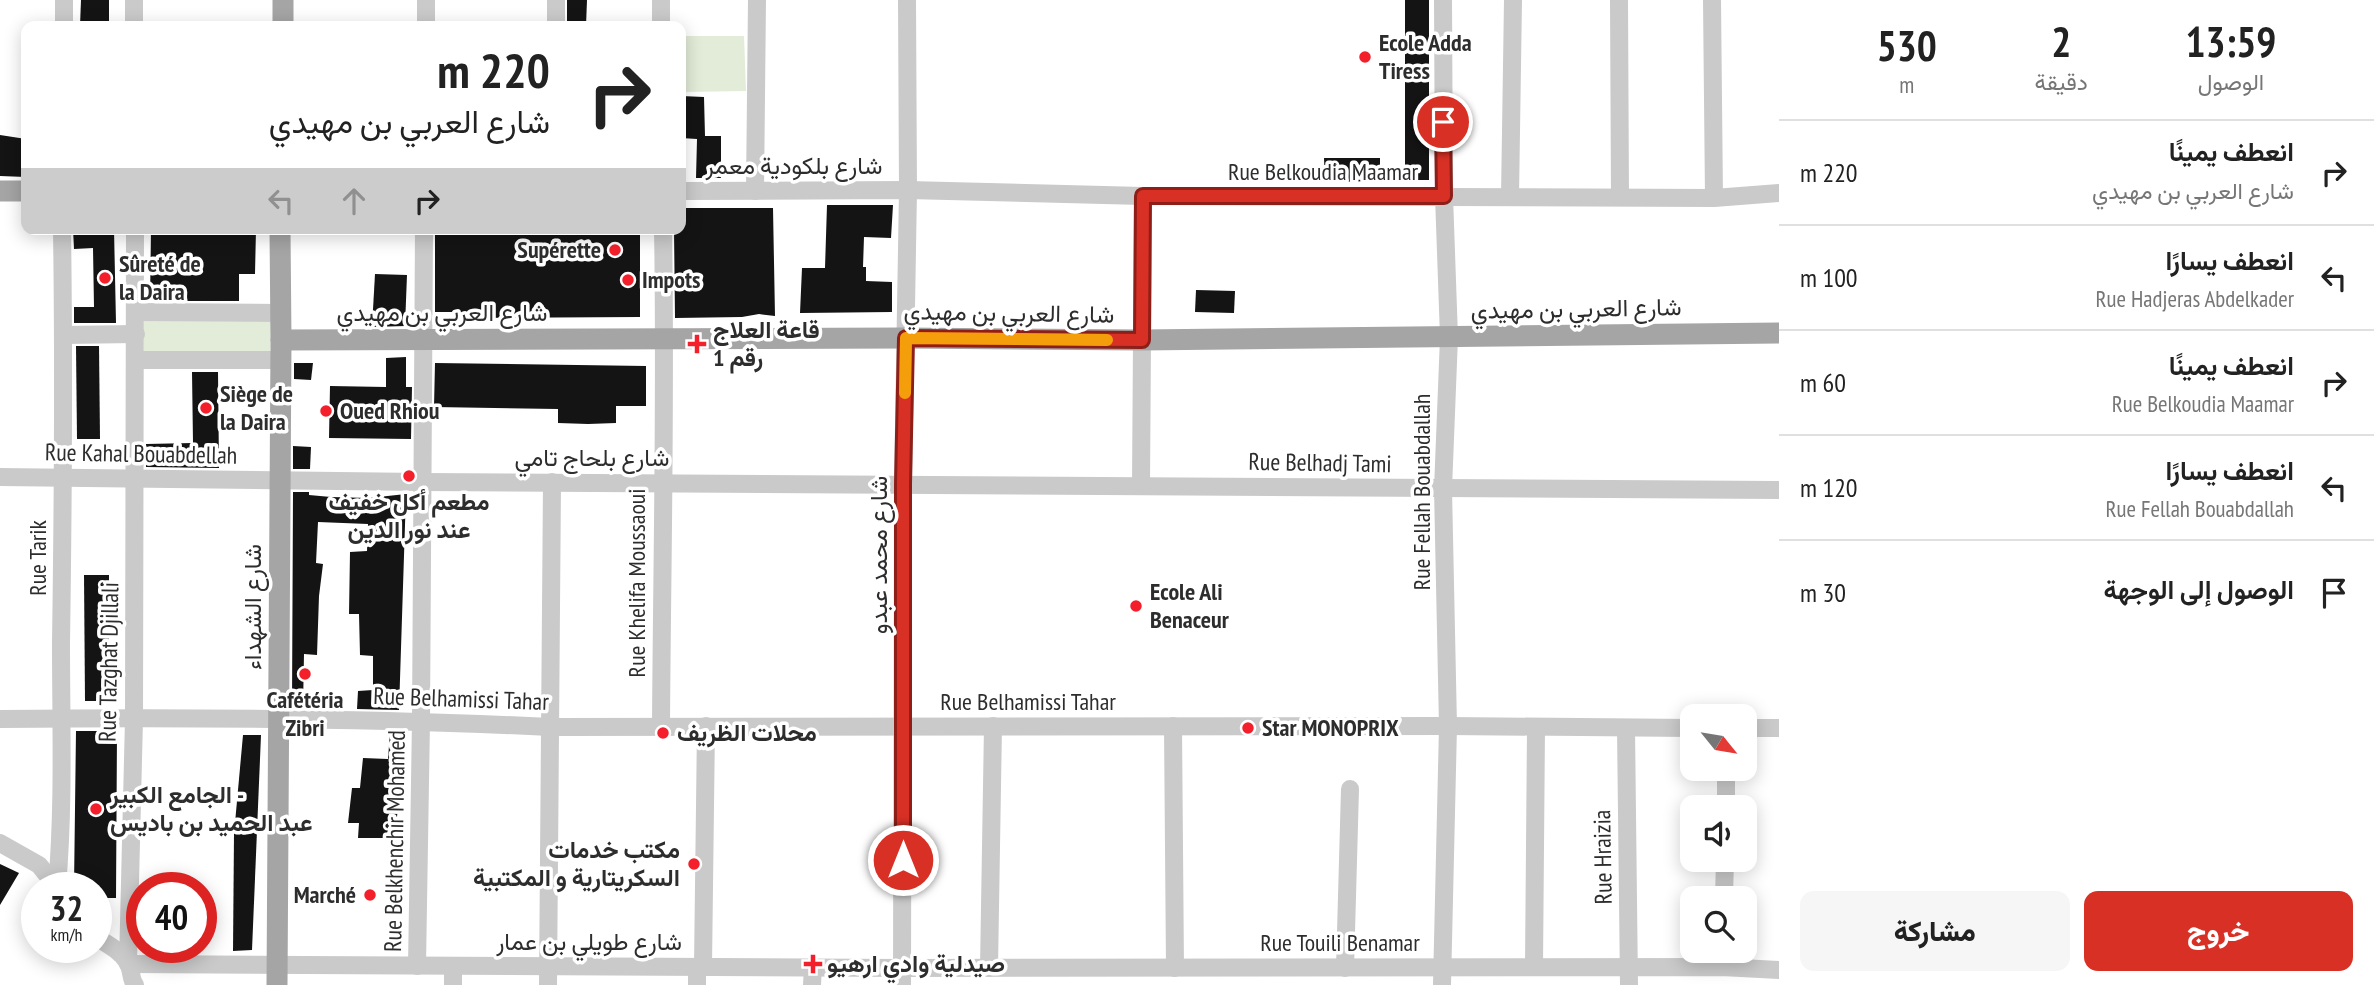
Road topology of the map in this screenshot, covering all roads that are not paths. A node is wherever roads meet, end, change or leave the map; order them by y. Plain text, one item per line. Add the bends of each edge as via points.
1 (64, 0) edge
2 (134, 0) edge
3 (284, 0) edge
4 (426, 0) edge
5 (556, 0) edge
6 (661, 0) edge
7 (757, 0) edge
8 (907, 0) edge
9 (1443, 0) edge
10 (1513, 0) edge
11 (1619, 0) edge
12 (1712, 0) edge
13 (64, 21) edge
14 (134, 21) edge
15 (283, 21) edge
16 (426, 21) edge
17 (556, 21) edge
18 (661, 21) edge
19 (908, 190) junction
20 (0, 191) edge
21 (21, 191) edge
22 (686, 191) edge
23 (755, 191) junction
24 (1779, 193) edge
25 (1143, 196) junction
26 (1444, 196) junction
27 (1510, 197) junction
28 (1620, 197) junction
29 (1714, 198) junction
30 (62, 235) edge
31 (135, 235) edge
32 (280, 235) edge
33 (424, 235) edge
34 (663, 235) edge
35 (136, 312) junction
36 (281, 313) junction
37 (1779, 333) edge
38 (136, 334) junction
39 (64, 335) junction
40 (1449, 337) junction
41 (665, 338) junction
42 (906, 338) junction
43 (424, 339) junction
44 (1142, 340) junction
45 (281, 350) junction
46 (136, 360) junction
47 (0, 477) edge
48 (63, 478) junction
49 (135, 480) junction
50 (281, 481) junction
51 (422, 482) junction
52 (552, 482) junction
53 (662, 483) junction
54 (903, 484) junction
55 (1141, 485) junction
56 (1443, 489) junction
57 (1779, 490) edge
58 (0, 719) edge
59 (61, 719) junction
60 (134, 719) junction
61 (279, 719) junction
62 (421, 721) junction
63 (661, 726) junction
64 (706, 726) junction
65 (904, 726) junction
66 (993, 726) junction
67 (1173, 726) junction
68 (1448, 726) junction
69 (550, 727) junction
70 (1536, 727) junction
71 (1626, 728) junction
72 (1680, 728) edge
73 (1757, 728) edge
74 (1779, 729) edge
75 (1350, 789) dead end
76 (0, 843) edge
77 (45, 872) edge
78 (58, 872) edge
79 (112, 947) edge
80 (1701, 963) edge
81 (1743, 963) edge
82 (128, 964) junction
83 (417, 966) junction
84 (453, 966) junction
85 (548, 966) junction
86 (1534, 967) junction
87 (989, 968) junction
88 (1175, 968) junction
89 (1345, 968) junction
90 (1779, 970) edge
91 (699, 973) edge
92 (277, 975) edge
93 (813, 976) edge
94 (902, 976) edge
95 (1442, 976) edge
96 (1629, 976) edge
97 (135, 985) edge
98 (453, 985) edge
99 (548, 985) edge

1 - 13 street
2 - 14 street
3 - 15 main road
4 - 16 street
5 - 17 street
6 - 18 street
7 - 23 street
8 - 19 street, شارع محمد عبدو
9 - 26 street, Rue Fellah Bouabdallah
10 - 27 street
11 - 28 street
12 - 29 street
19 - 23 street, شارع بلكودية معمر
19 - 25 street, Rue Belkoudia Maamar
19 - 42 street, شارع محمد عبدو
20 - 21 main road
22 - 23 street, شارع بلكودية معمر
24 - 29 street, Rue Belkoudia Maamar
25 - 26 street, Rue Belkoudia Maamar
25 - 44 street
26 - 27 street, Rue Belkoudia Maamar
26 - 40 street, Rue Fellah Bouabdallah
27 - 28 street, Rue Belkoudia Maamar
28 - 29 street, Rue Belkoudia Maamar
30 - 39 street, Rue Tarik
31 - 35 street, Rue Tazghat Djillali
32 - 36 main road, شارع الشهداء
33 - 43 street, Rue Belkhenchir Mohamed
34 - 41 street, Rue Khelifa Moussaoui
35 - 36 street
35 - 38 street, Rue Tazghat Djillali
36 - 45 main road, شارع الشهداء
37 - 40 main road, شارع العربي بن مهيدي
38 - 39 street
38 - 46 street, Rue Tazghat Djillali
39 - 48 street, Rue Tarik
40 - 44 main road, شارع العربي بن مهيدي
40 - 56 street, Rue Fellah Bouabdallah
41 - 42 main road, شارع العربي بن مهيدي
41 - 43 main road, شارع العربي بن مهيدي
41 - 53 street, Rue Khelifa Moussaoui
42 - 44 main road, شارع العربي بن مهيدي
42 - 54 street, شارع محمد عبدو
43 - 45 main road, شارع العربي بن مهيدي
43 - 51 street, Rue Belkhenchir Mohamed
44 - 55 street
45 - 46 street
45 - 50 main road, شارع الشهداء
46 - 49 street, Rue Tazghat Djillali
47 - 48 street, Rue Kahal Bouabdellah
48 - 49 street, Rue Kahal Bouabdellah
48 - 59 street, Rue Tarik
49 - 50 street, Rue Kahal Bouabdellah
49 - 60 street, Rue Tazghat Djillali
50 - 51 street, شارع بلحاج تامي
50 - 61 main road, شارع الشهداء
51 - 52 street, شارع بلحاج تامي
51 - 62 street, Rue Belkhenchir Mohamed
52 - 53 street, شارع بلحاج تامي
52 - 69 street
53 - 54 street, شارع بلحاج تامي
53 - 63 street, Rue Khelifa Moussaoui
54 - 55 street, Rue Belhadj Tami
54 - 65 street, شارع محمد عبدو
55 - 56 street, Rue Belhadj Tami
56 - 57 street, Rue Belhadj Tami
56 - 68 street, Rue Fellah Bouabdallah
58 - 59 street, Rue Belhamissi Tahar
59 - 60 street, Rue Belhamissi Tahar
59 - 78 street, Rue Tarik
60 - 61 street, Rue Belhamissi Tahar
60 - 82 street, Rue Tazghat Djillali
61 - 62 street, Rue Belhamissi Tahar
61 - 92 main road, شارع الشهداء
62 - 69 street, Rue Belhamissi Tahar
62 - 83 street, Rue Belkhenchir Mohamed
63 - 64 street, Rue Belhamissi Tahar
63 - 69 street, Rue Belhamissi Tahar
64 - 65 street, Rue Belhamissi Tahar
64 - 91 street
65 - 66 street, Rue Belhamissi Tahar
65 - 94 street, شارع محمد عبدو
66 - 67 street, Rue Belhamissi Tahar
66 - 87 street
67 - 68 street, Rue Belhamissi Tahar
67 - 88 street
68 - 70 street, Rue Belhamissi Tahar
68 - 95 street, Rue Fellah Bouabdallah
69 - 85 street
70 - 71 street, Rue Belhamissi Tahar
70 - 86 street
71 - 72 street, Rue Belhamissi Tahar
71 - 96 street, Rue Hraizia
73 - 74 street
75 - 89 street
76 - 77 street
79 - 82 street
80 - 96 street, Rue Touili Benamar
81 - 90 street, Rue Touili Benamar
82 - 92 street, شارع طويلي بن عمار
82 - 97 street
83 - 84 street, شارع طويلي بن عمار
83 - 92 street, شارع طويلي بن عمار
84 - 85 street, شارع طويلي بن عمار
84 - 98 street
85 - 91 street, شارع طويلي بن عمار
85 - 99 street
86 - 95 street, Rue Touili Benamar
86 - 96 street, Rue Touili Benamar
87 - 88 street, Rue Touili Benamar
87 - 94 street, Rue Touili Benamar
88 - 89 street, Rue Touili Benamar
89 - 95 street, Rue Touili Benamar
91 - 93 street, شارع طويلي بن عمار
93 - 94 street, شارع طويلي بن عمار

